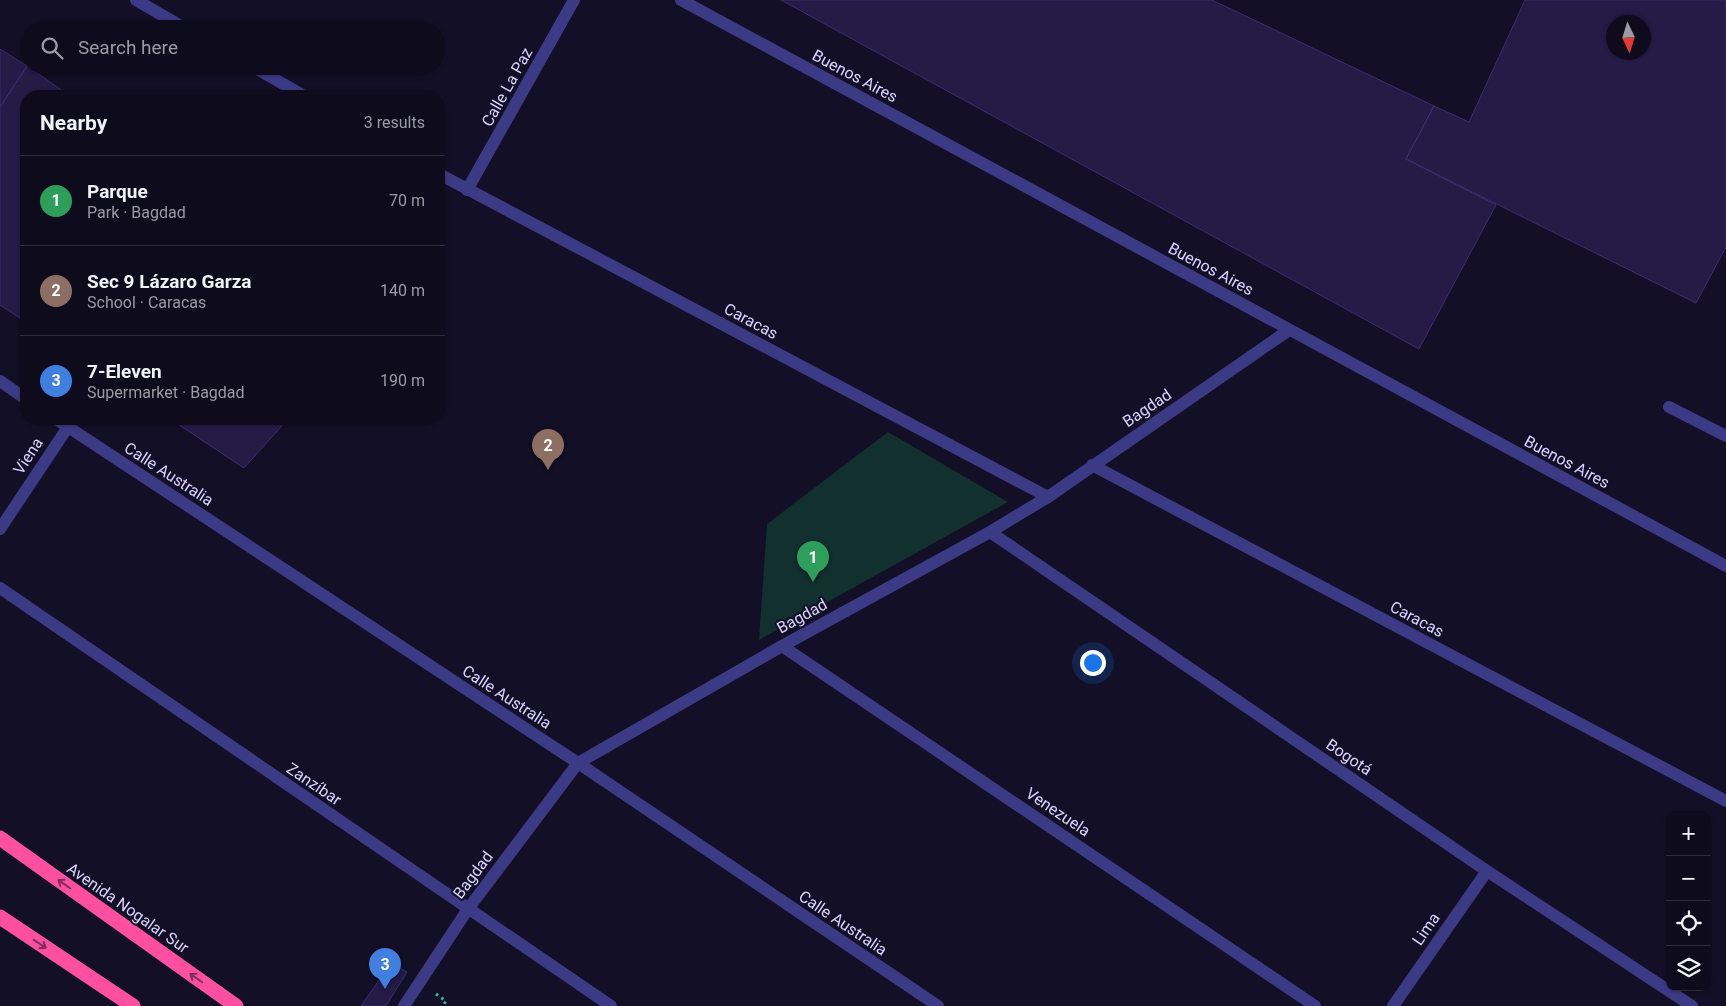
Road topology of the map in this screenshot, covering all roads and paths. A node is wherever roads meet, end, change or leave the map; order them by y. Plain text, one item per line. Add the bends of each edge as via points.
1 (136, 0) edge
2 (574, 0) edge
3 (681, 0) edge
4 (170, 20) edge
5 (268, 75) edge
6 (294, 90) edge
7 (445, 177) edge
8 (467, 190) junction
9 (1289, 330) junction
10 (0, 381) edge
11 (20, 395) edge
12 (1669, 408) dead end
13 (65, 425) edge
14 (68, 427) junction
15 (1726, 436) edge
16 (1092, 465) junction
17 (1048, 497) junction
18 (0, 529) edge
19 (990, 532) junction
20 (1726, 566) edge
21 (0, 588) edge
22 (782, 646) junction
23 (578, 763) junction
24 (1726, 801) edge
25 (0, 838) edge
26 (1487, 871) junction
27 (468, 909) junction
28 (0, 917) edge
29 (446, 1002) dead end
30 (133, 1006) edge
31 (236, 1006) edge
32 (404, 1006) edge
33 (443, 1006) edge
34 (611, 1006) edge
35 (938, 1006) edge
36 (1315, 1006) edge
37 (1393, 1006) edge
38 (1692, 1006) edge

1 - 4 street
2 - 8 street, Calle La Paz
3 - 9 street, Buenos Aires
5 - 6 street
7 - 8 street, Caracas
8 - 17 street, Caracas
9 - 16 street, Bagdad
9 - 20 street, Buenos Aires
10 - 11 street
12 - 15 street
13 - 14 street, Calle Australia
14 - 18 street, Viena
14 - 23 street, Calle Australia
16 - 17 street, Bagdad
16 - 24 street, Caracas
17 - 19 street, Bagdad
19 - 22 street, Bagdad
19 - 26 street, Bogotá
21 - 27 street, Zanzíbar
22 - 23 street, Bagdad
22 - 36 street, Venezuela
23 - 27 street, Bagdad
23 - 35 street, Calle Australia
31 -> 25 highway, Avenida Nogalar Sur
26 - 37 street, Lima
26 - 38 street, Bogotá
27 - 32 street, Bagdad
27 - 34 street, Zanzíbar
28 -> 30 highway
29 - 33 path

